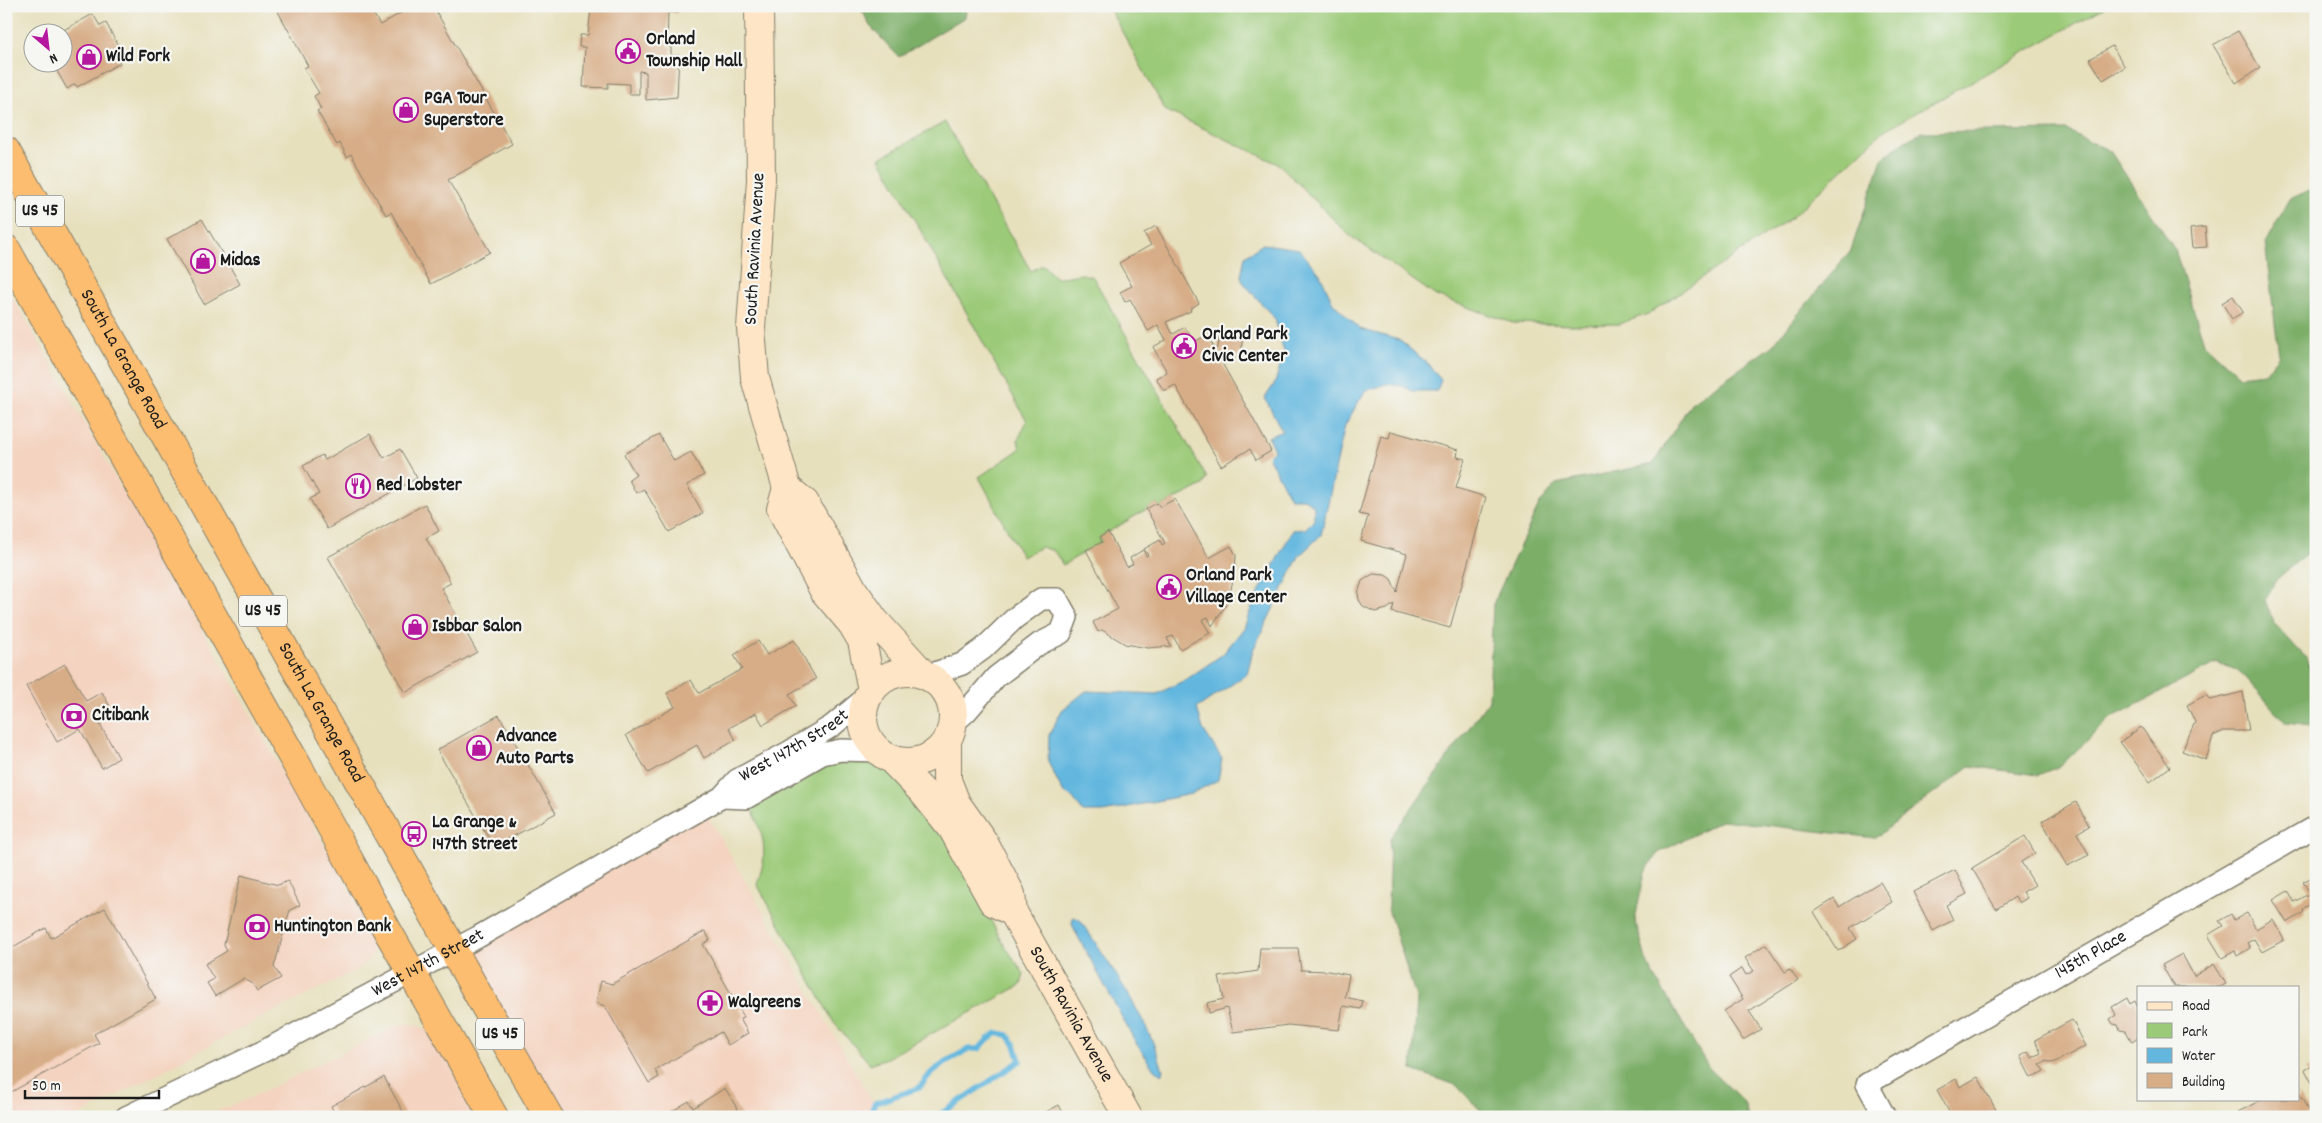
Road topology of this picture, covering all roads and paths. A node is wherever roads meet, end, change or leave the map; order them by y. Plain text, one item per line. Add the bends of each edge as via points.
1 (759, 6) edge
2 (6, 150) edge
3 (6, 249) edge
4 (787, 488) junction
5 (925, 675) junction
6 (870, 693) junction
7 (950, 731) junction
8 (884, 755) junction
9 (722, 797) junction
10 (2316, 826) edge
11 (1013, 912) junction
12 (453, 950) junction
13 (412, 972) junction
14 (126, 1117) edge
15 (494, 1117) edge
16 (548, 1117) edge
17 (1128, 1117) edge
18 (1885, 1117) edge

1 - 4 street, South Ravinia Avenue via 761,180 751,328 755,378
2 - 12 highway, South La Grange Road / US 45
3 - 13 highway, US 45
4 - 5 street via 805,503 874,621
4 - 6 street, South Ravinia Avenue via 781,509 824,591 862,641
5 - 6 street via 896,673 883,679
5 - 7 street via 937,682 947,694 952,708
5 - 7 street via 962,664 1041,599 1057,599 1067,617 1060,633 1039,644 996,677
6 - 8 street via 863,719 865,731 870,742
6 - 9 street, West 147th Street via 825,730 737,780
7 - 8 street via 938,750 926,758 902,761
7 - 11 street, South Ravinia Avenue via 947,780 956,803 983,841 1011,894
8 - 9 street, West 147th Street via 840,750 822,754 746,798
8 - 11 street via 922,791 952,828 993,902
9 - 12 street, West 147th Street
10 - 18 street, 145th Place via 1867,1084
11 - 17 street, South Ravinia Avenue
12 - 13 street, West 147th Street
12 - 16 highway, South La Grange Road / US 45
13 - 14 street, West 147th Street via 264,1050
13 - 15 highway, US 45

